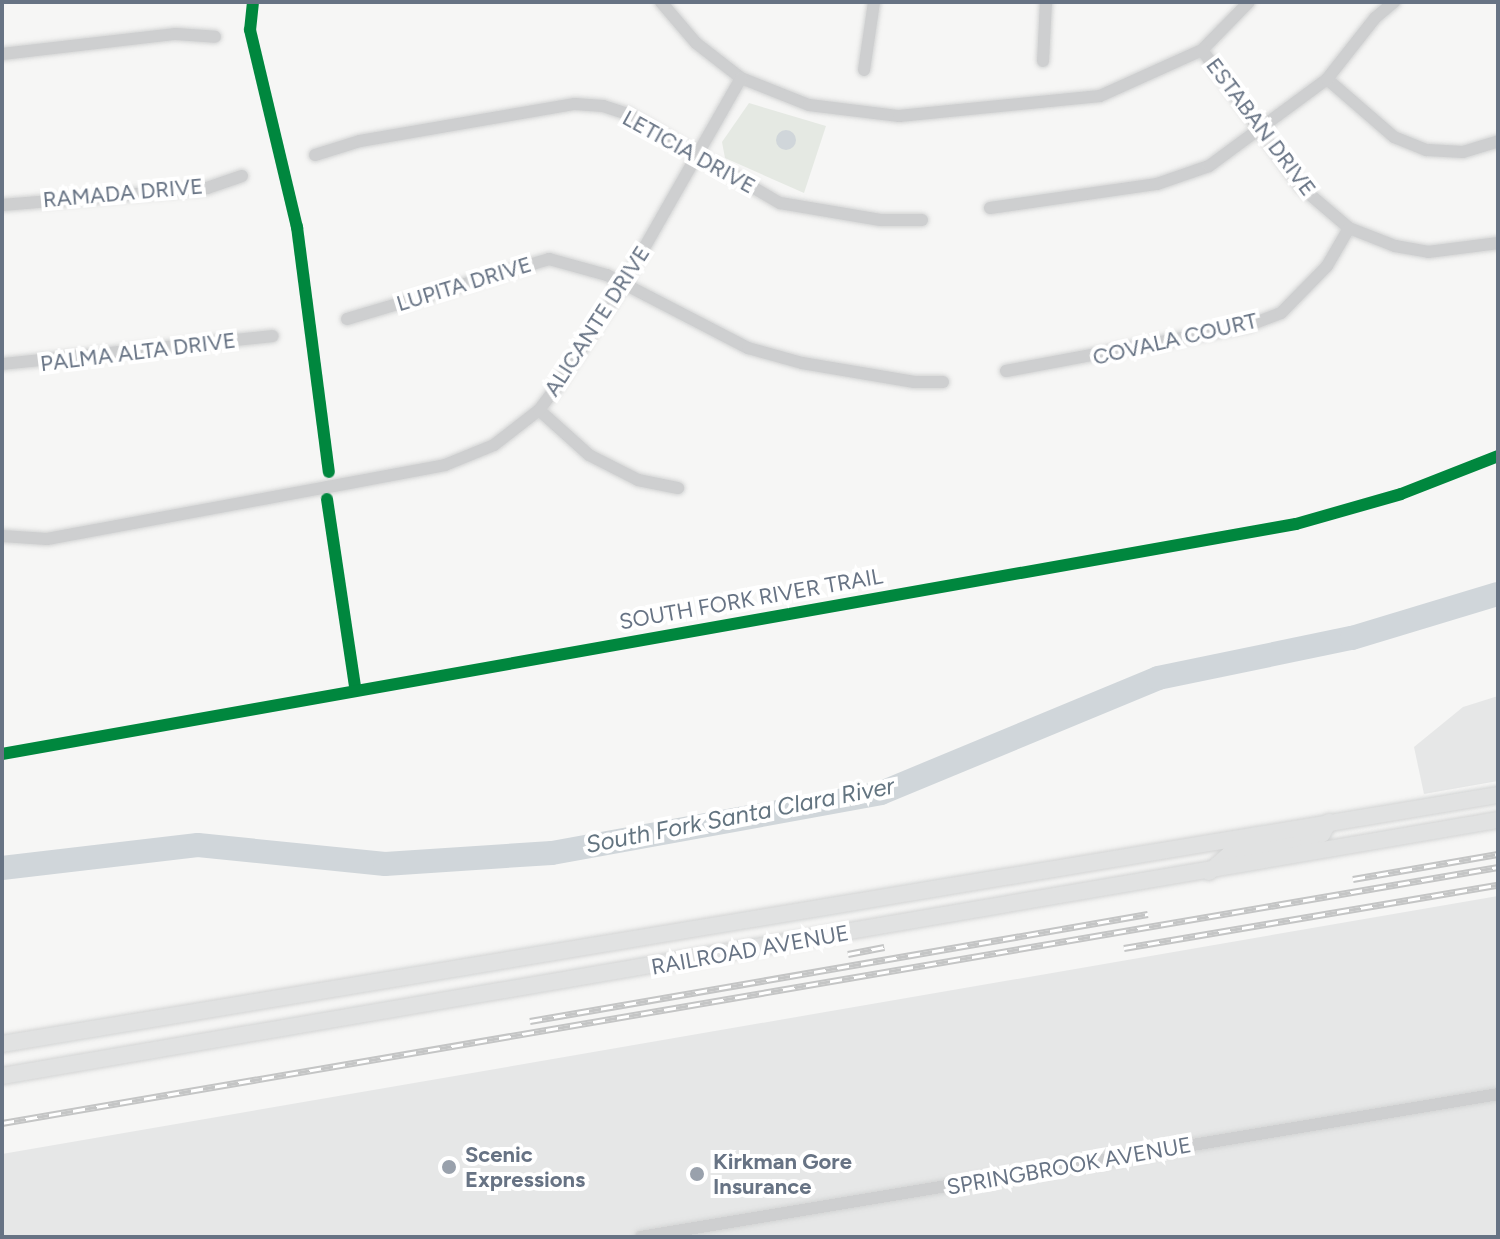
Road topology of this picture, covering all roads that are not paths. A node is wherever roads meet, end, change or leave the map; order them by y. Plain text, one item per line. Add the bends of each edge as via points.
1 (874, 2) edge
2 (1046, 2) edge
3 (1249, 2) edge
4 (1394, 2) edge
5 (666, 4) edge
6 (215, 37) dead end
7 (1202, 50) junction
8 (2, 54) edge
9 (1043, 61) dead end
10 (864, 70) dead end
11 (741, 78) junction
12 (1327, 79) junction
13 (1259, 130) junction
14 (1498, 141) edge
15 (315, 155) dead end
16 (698, 157) junction
17 (242, 176) dead end
18 (2, 205) edge
19 (990, 208) dead end
20 (922, 220) dead end
21 (1349, 228) junction
22 (1498, 243) edge
23 (623, 285) junction
24 (347, 319) dead end
25 (273, 336) dead end
26 (2, 364) edge
27 (1006, 371) dead end
28 (943, 382) dead end
29 (539, 410) junction
30 (678, 488) dead end
31 (2, 536) edge
32 (1498, 795) edge
33 (1498, 820) edge
34 (1329, 822) junction
35 (1209, 872) junction
36 (2, 1044) edge
37 (2, 1076) edge
38 (1498, 1094) edge
39 (641, 1237) edge

1 - 10 street
2 - 9 street
3 - 7 street
4 - 12 street
5 - 11 street via 696,43
6 - 8 street via 176,34
7 - 11 street via 1100,96 955,112 861,115 809,105
7 - 13 street, ESTABAN DRIVE
11 - 16 street, ALICANTE DRIVE
12 - 13 street
12 - 14 street via 1394,137 1427,150 1463,152
13 - 19 street via 1209,166 1157,184
13 - 21 street, ESTABAN DRIVE via 1301,187
15 - 16 street, LETICIA DRIVE via 360,141 575,104 628,114
16 - 20 street, LETICIA DRIVE via 780,203 881,220
16 - 23 street, ALICANTE DRIVE
17 - 18 street, RAMADA DRIVE via 207,188
21 - 22 street, ESTABAN DRIVE via 1428,252
21 - 27 street, COVALA COURT via 1327,266 1281,313 1247,326
23 - 24 street, LUPITA DRIVE via 574,262 549,259
23 - 28 street, LUPITA DRIVE via 748,348 802,363
23 - 29 street, ALICANTE DRIVE
25 - 26 street, PALMA ALTA DRIVE
29 - 30 street via 589,455 638,480
29 - 31 street, ALICANTE DRIVE via 494,445 445,465 47,539
32 - 34 main road, RAILROAD AVENUE
33 - 35 main road, RAILROAD AVENUE
34 - 35 main road via 1322,834 1308,841 1231,853
34 - 36 main road, RAILROAD AVENUE
35 - 37 main road, RAILROAD AVENUE
38 - 39 street, SPRINGBROOK AVENUE

